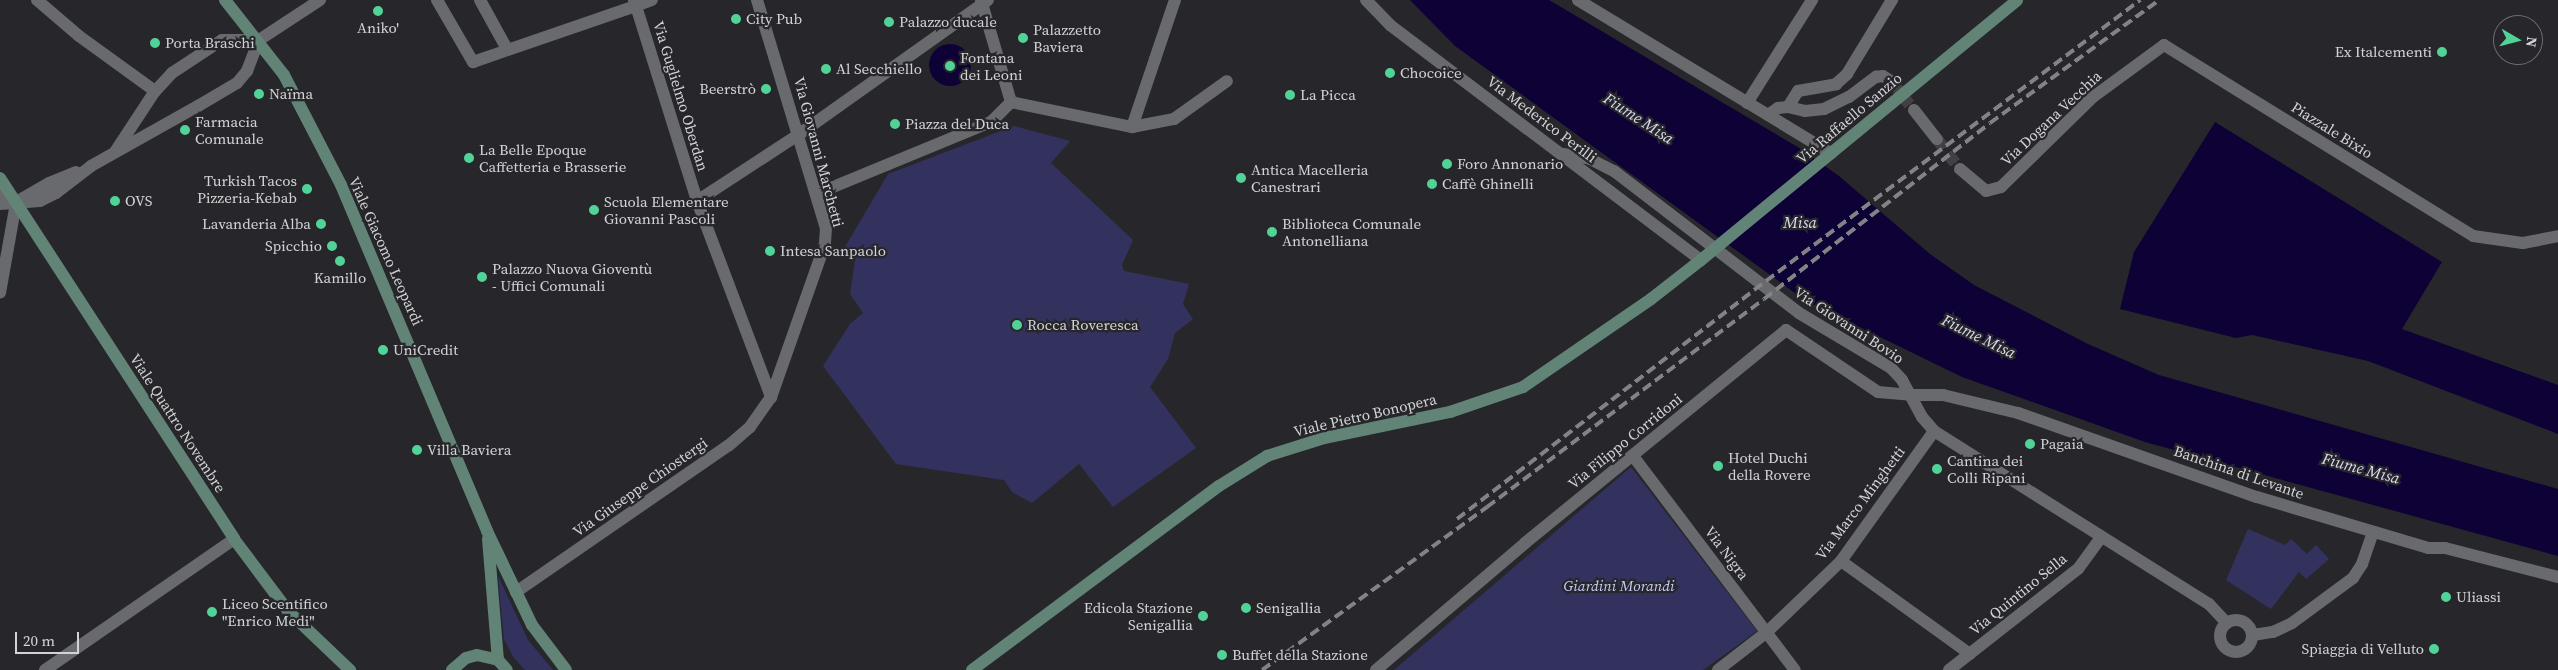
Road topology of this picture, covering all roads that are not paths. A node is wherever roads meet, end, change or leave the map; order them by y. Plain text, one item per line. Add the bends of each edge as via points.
1 (37, 0) edge
2 (225, 0) edge
3 (320, 0) edge
4 (436, 0) edge
5 (480, 0) edge
6 (652, 0) edge
7 (757, 0) edge
8 (1175, 0) edge
9 (1366, 0) edge
10 (1578, 0) edge
11 (1812, 0) edge
12 (1892, 0) edge
13 (2017, 0) edge
14 (984, 1) edge
15 (635, 3) edge
16 (259, 40) junction
17 (2164, 45) joint
18 (507, 49) junction
19 (1227, 81) dead end
20 (1891, 81) dead end
21 (155, 91) junction
22 (1015, 103) junction
23 (1748, 103) junction
24 (1788, 107) junction
25 (1914, 110) tunnel mouth
26 (1768, 115) junction
27 (1132, 127) junction
28 (798, 135) junction
29 (1937, 139) tunnel mouth
30 (115, 152) junction
31 (1831, 153) junction
32 (1563, 154) junction
33 (1960, 169) tunnel mouth
34 (0, 178) edge
35 (0, 193) edge
36 (816, 194) junction
37 (697, 201) junction
38 (16, 203) junction
39 (0, 204) edge
40 (2558, 236) edge
41 (1701, 260) junction
42 (0, 293) edge
43 (1911, 395) junction
44 (771, 398) junction
45 (1934, 431) junction
46 (1633, 456) junction
47 (487, 531) junction
48 (2373, 532) junction
49 (2101, 537) junction
50 (234, 540) junction
51 (1841, 561) junction
52 (2558, 576) edge
53 (516, 592) junction
54 (2227, 623) junction
55 (1767, 632) junction
56 (2253, 635) junction
57 (1970, 654) junction
58 (498, 660) junction
59 (46, 670) edge
60 (350, 670) edge
61 (452, 670) edge
62 (507, 670) edge
63 (566, 670) edge
64 (972, 670) edge
65 (1376, 670) edge
66 (1718, 670) edge
67 (1795, 670) edge
68 (1949, 670) edge

1 - 21 street via 79,36
2 - 16 main road, Viale Giacomo Leopardi
3 - 16 street
4 - 18 street via 472,62
5 - 18 street
6 - 15 street
7 - 28 street, Via Giovanni Marchetti
8 - 27 street
9 - 32 street, Via Mederico Perilli via 1390,25
10 - 23 street
11 - 23 street
12 - 24 street via 1847,74 1836,84 1798,92
13 - 31 main road, Via Raffaello Sanzio
14 - 22 street
14 - 28 street
15 - 18 street
15 - 37 street, Via Guglielmo Oberdan
16 - 21 street via 232,38 207,47 172,73
16 - 30 street via 247,71 237,83
16 - 47 main road, Viale Giacomo Leopardi via 284,75 340,185
17 - 33 street, Via Dogana Vecchia via 2093,98 2001,187 1986,191
17 - 40 street, Piazzale Bixio via 2473,236 2523,243
19 - 27 street via 1174,119
20 - 24 street via 1883,76 1876,77 1849,97 1824,109 1805,111
21 - 30 street
22 - 27 street
22 - 36 street via 993,125
23 - 26 street
24 - 26 street via 1778,108
25 - 29 street
26 - 31 street
28 - 36 street, Via Giovanni Marchetti
28 - 37 street
30 - 38 street via 49,183
31 - 41 main road, Via Raffaello Sanzio
32 - 41 street, Via Mederico Perilli
32 - 43 street, Via Giovanni Bovio via 1590,159 1614,171 1799,313 1891,368
34 - 38 main road, Viale Quattro Novembre
35 - 38 street
36 - 44 street, Via Giovanni Marchetti via 826,228 826,244
37 - 44 street, Via Guglielmo Oberdan
38 - 39 street
38 - 42 street
38 - 50 main road, Viale Quattro Novembre
41 - 64 main road, Viale Pietro Bonopera via 1643,305 1523,387 1450,412 1324,438 1267,456 1219,486
43 - 45 street, Via Giovanni Bovio
43 - 46 street, Via Filippo Corridoni via 1878,392 1786,330
43 - 48 street, Banchina di Levante via 1943,395 2018,413 2257,498
44 - 53 street, Via Giuseppe Chiostergi via 750,427 729,445
45 - 49 street, Via Giovanni Bovio
45 - 51 street, Via Marco Minghetti
46 - 55 street, Via Nigra
46 - 65 street, Via Filippo Corridoni
47 - 53 main road, Viale Giacomo Leopardi
47 - 58 main road, Viale Giacomo Leopardi via 494,643
48 - 52 street, Banchina di Levante via 2428,548 2445,548
48 - 56 street via 2362,564 2353,578 2292,623 2273,632
49 - 54 street, Via Giovanni Bovio via 2209,604
49 - 57 street, Via Quintino Sella via 2078,569
50 - 59 street
50 - 60 main road, Viale Quattro Novembre via 288,611
51 - 55 street, Via Marco Minghetti
51 - 57 street
53 - 63 main road via 542,642
54 - 56 street via 2244,621
54 - 56 street via 2220,638 2230,651 2246,650
55 - 66 street, Via Marco Minghetti
55 - 67 street, Via Nigra
57 - 68 street, Via Quintino Sella
58 - 61 main road via 477,655 466,658
58 - 62 main road

